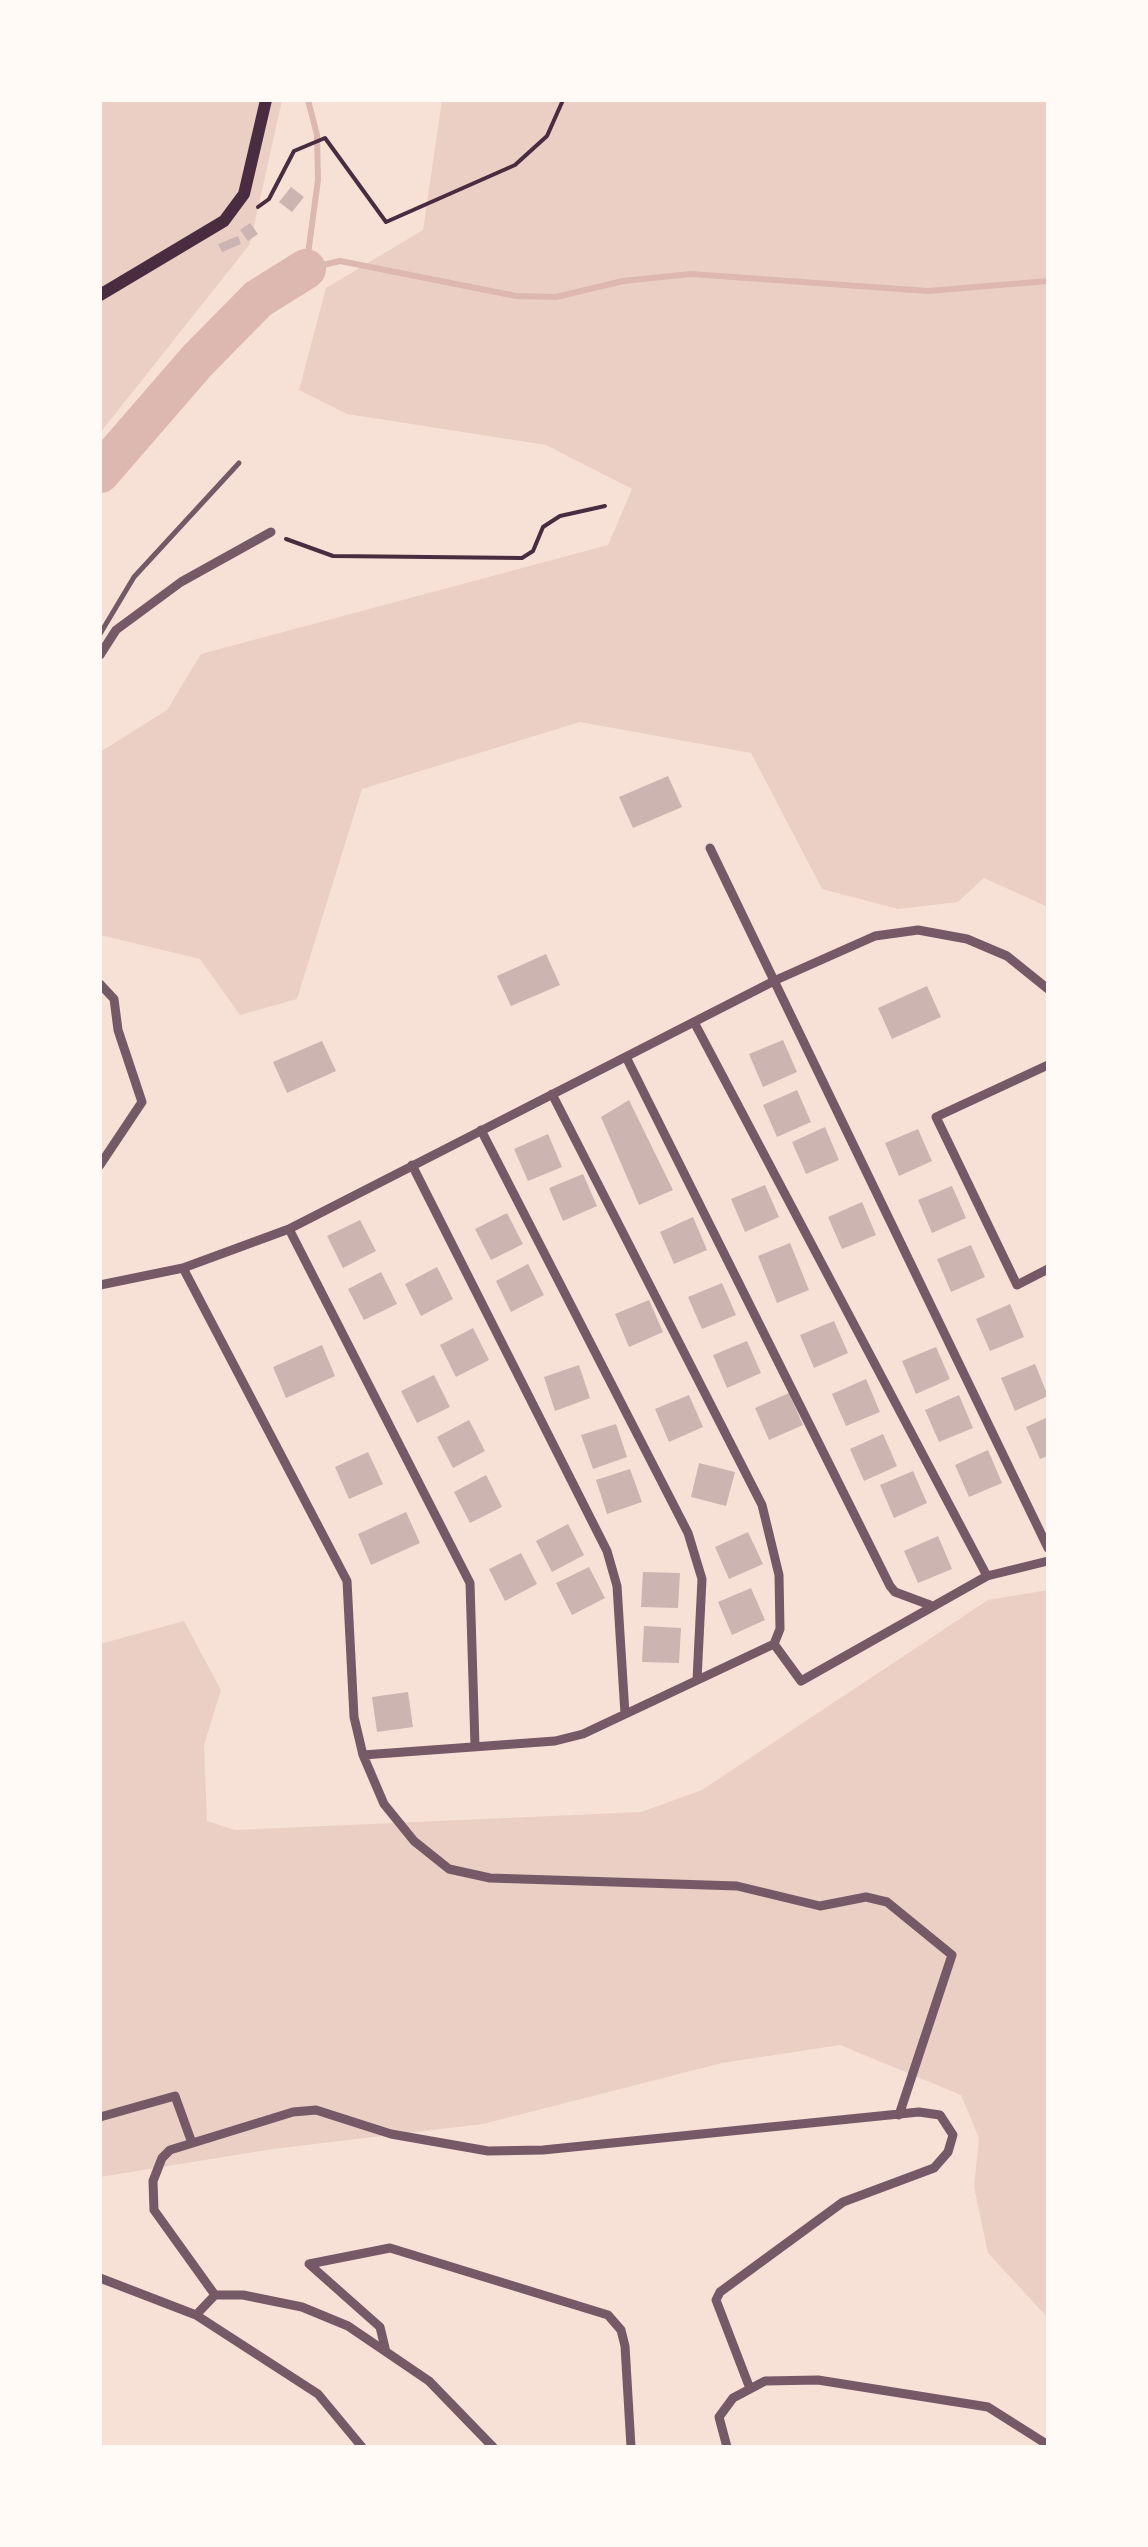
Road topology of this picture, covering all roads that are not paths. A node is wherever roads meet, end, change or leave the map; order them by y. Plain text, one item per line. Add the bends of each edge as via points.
1 (266, 100) edge
2 (100, 295) edge
3 (240, 463) dead end
4 (270, 532) road end
5 (100, 634) edge
6 (100, 654) edge
7 (710, 848) dead end
8 (776, 980) junction
9 (100, 984) edge
10 (1048, 989) edge
11 (694, 1022) junction
12 (626, 1056) junction
13 (1048, 1065) edge
14 (552, 1094) junction
15 (482, 1130) junction
16 (100, 1165) edge
17 (412, 1165) junction
18 (290, 1229) junction
19 (183, 1268) junction
20 (1048, 1269) edge
21 (100, 1285) edge
22 (1048, 1548) edge
23 (1048, 1561) edge
24 (987, 1576) junction
25 (930, 1605) junction
26 (774, 1644) junction
27 (696, 1680) junction
28 (625, 1714) junction
29 (474, 1746) junction
30 (363, 1755) junction
31 (899, 2115) junction
32 (100, 2116) edge
33 (192, 2143) junction
34 (100, 2278) edge
35 (216, 2295) junction
36 (196, 2315) junction
37 (386, 2352) junction
38 (749, 2386) junction
39 (1048, 2445) edge
40 (362, 2447) edge
41 (494, 2447) edge
42 (631, 2447) edge
43 (727, 2447) edge

1 - 2 main road via 244,194 224,221
3 - 5 lane via 134,577
4 - 6 street via 181,582 116,630
7 - 8 street
8 - 10 street via 875,936 918,930 967,939 1007,956
8 - 11 street
8 - 22 street
9 - 16 street via 114,999 142,1102
11 - 12 street
11 - 24 street
12 - 14 street
12 - 25 street via 890,1586
13 - 20 street via 936,1117 1017,1285
14 - 15 street
14 - 26 street via 762,1505 779,1575
15 - 17 street
15 - 27 street via 688,1533 702,1579
17 - 18 street
17 - 28 street via 607,1550 617,1586
18 - 19 street
18 - 29 street via 470,1583
19 - 21 street
19 - 30 street via 347,1582 354,1717
23 - 24 street
24 - 25 street
25 - 26 street via 920,1617 801,1681
26 - 27 street
27 - 28 street
28 - 29 street via 555,1741
29 - 30 street
30 - 31 street via 384,1804 414,1841 449,1868 490,1878 737,1886 820,1906 866,1897 887,1902 952,1955
31 - 33 street via 488,2151 391,2134 316,2110
31 - 38 street via 940,2116 949,2126 953,2136 941,2162 843,2202 720,2292 716,2300
32 - 33 street via 176,2096
33 - 35 street via 162,2158 151,2197 162,2224
34 - 36 street
35 - 36 street
35 - 37 street via 302,2307
36 - 40 street via 318,2394
37 - 41 street via 429,2381
37 - 42 street via 380,2326 309,2264 390,2248 608,2314 624,2346
38 - 39 street via 818,2380 958,2401 1010,2418
38 - 43 street via 719,2417

